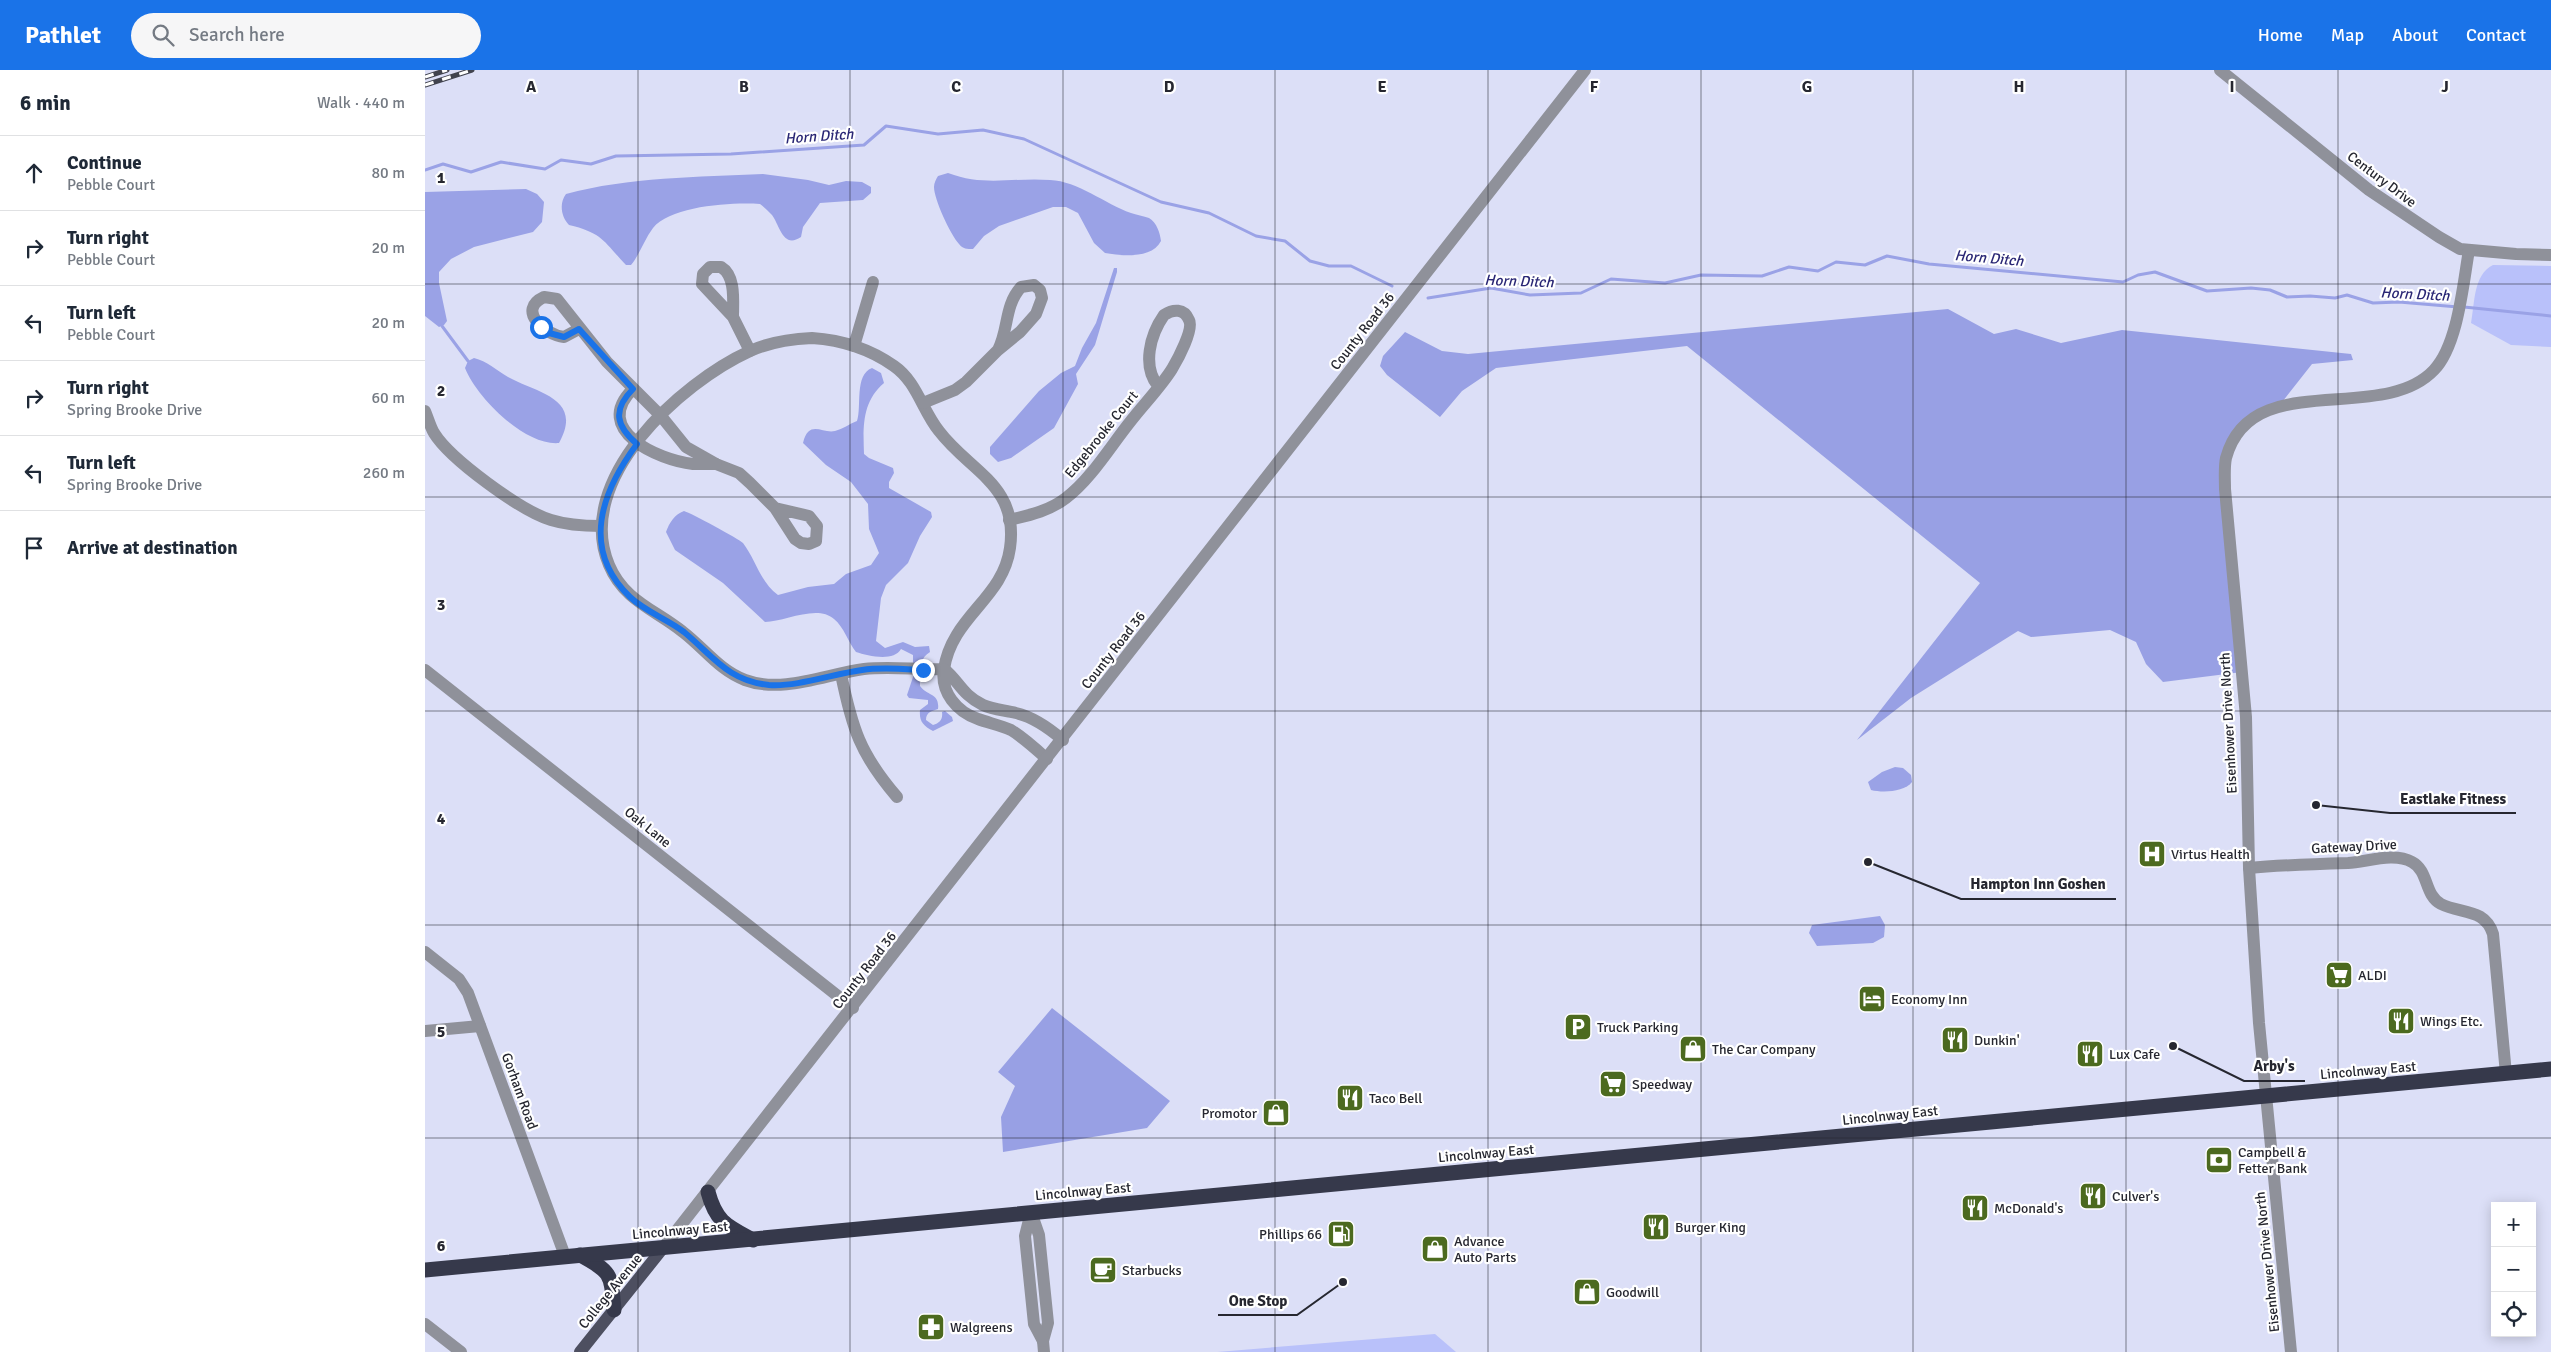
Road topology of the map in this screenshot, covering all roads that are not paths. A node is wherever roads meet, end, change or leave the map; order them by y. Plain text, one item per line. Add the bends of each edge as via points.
1 (1585, 70) edge
2 (2220, 70) edge
3 (2469, 250) junction
4 (2551, 255) edge
5 (873, 282) dead end
6 (733, 317) dead end
7 (579, 329) dead end
8 (854, 346) junction
9 (998, 350) junction
10 (751, 351) junction
11 (1158, 386) junction
12 (633, 389) junction
13 (923, 403) junction
14 (425, 411) edge
15 (661, 416) junction
16 (429, 430) edge
17 (637, 444) junction
18 (716, 464) junction
19 (775, 508) dead end
20 (1009, 520) junction
21 (601, 526) junction
22 (944, 669) junction
23 (425, 670) edge
24 (841, 674) junction
25 (1063, 740) junction
26 (1047, 760) junction
27 (897, 797) dead end
28 (2249, 868) junction
29 (425, 952) edge
30 (853, 1008) junction
31 (480, 1026) junction
32 (425, 1031) edge
33 (2551, 1069) edge
34 (2506, 1074) junction
35 (2267, 1095) junction
36 (708, 1192) junction
37 (1031, 1212) junction
38 (753, 1240) junction
39 (663, 1248) junction
40 (572, 1256) junction
41 (425, 1270) edge
42 (614, 1310) junction
43 (425, 1324) edge
44 (1043, 1346) edge
45 (461, 1352) edge
46 (580, 1352) edge
47 (2291, 1352) edge

1 - 25 street, County Road 36
2 - 3 street, Century Drive via 2369,190 2439,237
3 - 4 street, Century Drive
3 - 28 street, Eisenhower Drive North via 2452,332 2443,358 2434,370 2413,386 2389,393 2279,406 2254,416 2238,433 2226,459 2225,489 2246,717
5 - 8 street
6 - 10 street
7 - 12 street
8 - 10 street via 812,338 777,342
8 - 13 street via 874,353 896,367 910,381
9 - 9 street via 1036,314 1042,298 1034,285 1021,287 1009,304 1003,340
9 - 13 street via 955,390
10 - 15 street via 704,379
11 - 11 street, Edgebrooke Court via 1174,366 1191,327 1188,317 1180,311 1164,315 1150,351 1149,369
11 - 20 street, Edgebrooke Court via 1068,497 1041,512
12 - 15 street
12 - 17 street via 622,401 619,419 625,432
13 - 20 street via 947,441 995,485 1006,505
14 - 16 street
15 - 17 street
15 - 18 street via 686,447
16 - 21 street via 461,461 530,511 562,523
17 - 18 street via 691,464
17 - 21 street via 608,491
18 - 19 street via 739,473
20 - 22 street via 1010,549 1003,572 952,640
21 - 24 street via 609,565 622,587 640,605 684,632 725,670 746,680 769,685
22 - 24 street via 887,668
22 - 25 street via 961,691 983,705 1026,715
22 - 26 street via 944,687 959,708 977,719 1010,730
23 - 30 street, Oak Lane
24 - 27 street via 861,749
25 - 26 street, County Road 36
26 - 30 street, County Road 36
28 - 34 street, Gateway Drive via 2406,859 2419,867 2432,897 2438,903 2479,915 2491,926 2493,934
28 - 35 street, Eisenhower Drive North
29 - 31 street, Gorham Road via 463,984
30 - 36 street, County Road 36
31 - 32 street
31 - 40 street, Gorham Road
33 - 34 highway, Lincolnway East
34 - 35 highway, Lincolnway East
35 - 37 highway, Lincolnway East
35 - 47 street, Eisenhower Drive North
36 - 38 highway via 718,1218
36 - 39 street, County Road 36
37 - 38 highway, Lincolnway East
37 - 44 street via 1039,1235 1049,1323
38 - 39 highway, Lincolnway East
39 - 40 highway, Lincolnway East
39 - 42 main road, College Avenue
40 - 41 highway, Lincolnway East
40 - 42 highway via 600,1266 608,1274 612,1281
42 - 46 main road, College Avenue
43 - 45 street

